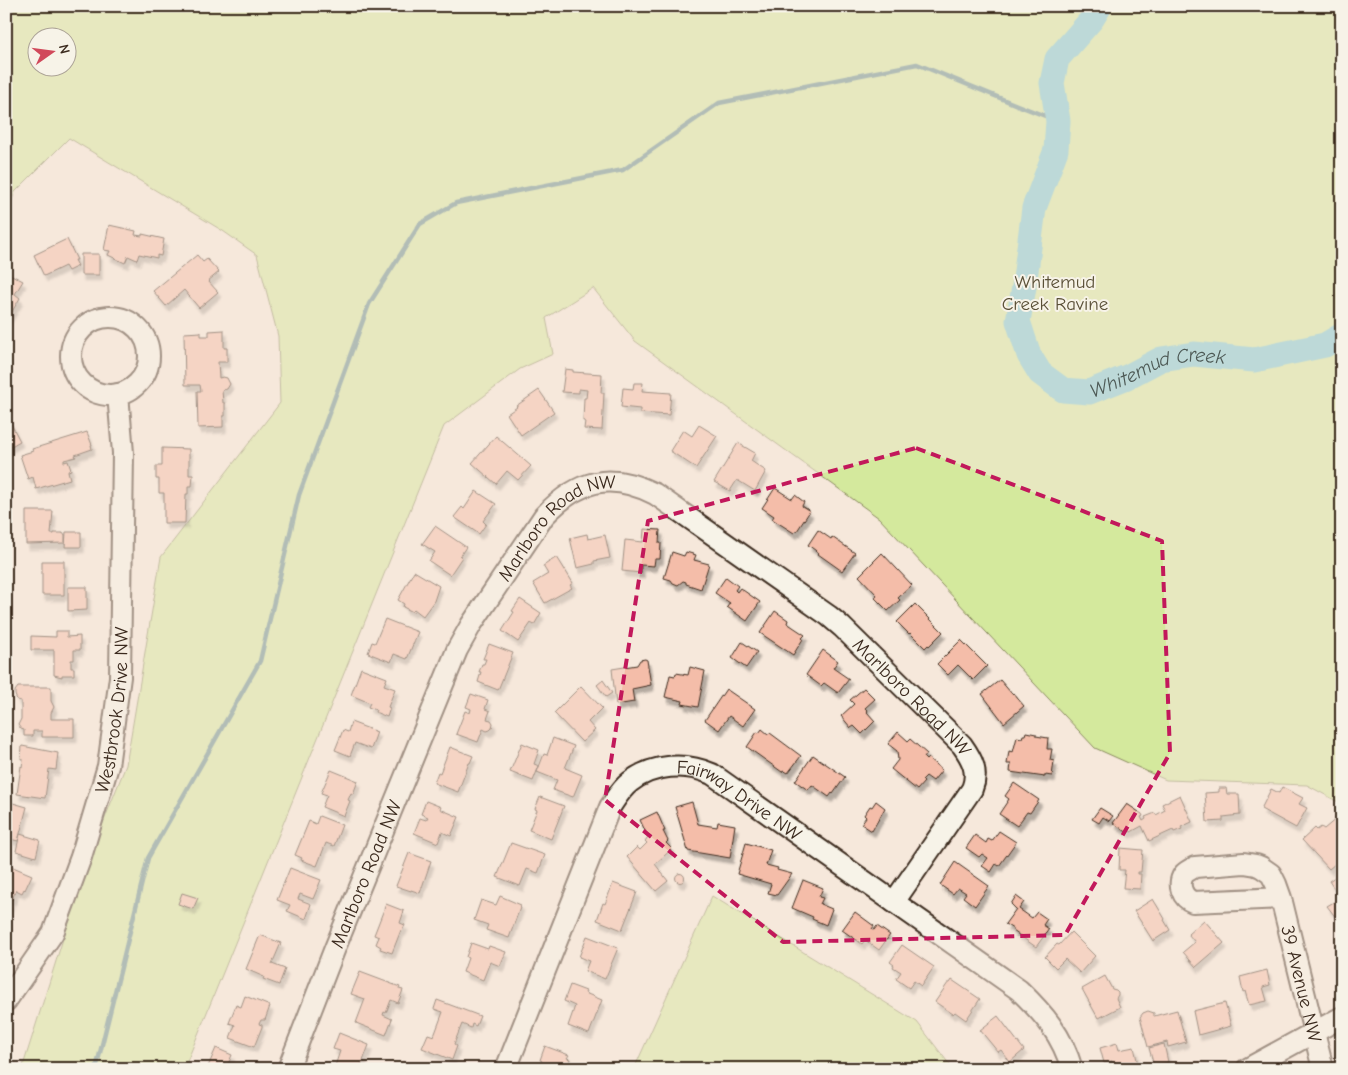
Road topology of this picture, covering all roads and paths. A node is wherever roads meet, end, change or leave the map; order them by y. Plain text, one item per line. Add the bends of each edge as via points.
1 (118, 394) dead end
2 (1281, 898) dead end
3 (894, 902) junction
4 (6, 1002) edge
5 (1342, 1017) edge
6 (1314, 1032) junction
7 (288, 1069) edge
8 (506, 1069) edge
9 (1072, 1069) edge
10 (1247, 1069) edge
11 (1323, 1069) edge

1 - 4 street, Westbrook Drive NW via 123,453 120,677 108,766 81,857 53,932
2 - 6 street, 39 Avenue NW
3 - 7 street, Marlboro Road NW via 975,783 976,775 967,752 829,616 655,494 619,481 588,485 567,496 544,516 456,650
3 - 8 street, Fairway Drive NW via 712,774 685,766 650,771 629,783 610,807
3 - 9 street, Fairway Drive NW via 1019,990 1050,1022
5 - 6 street
6 - 10 street
6 - 11 street, 39 Avenue NW

